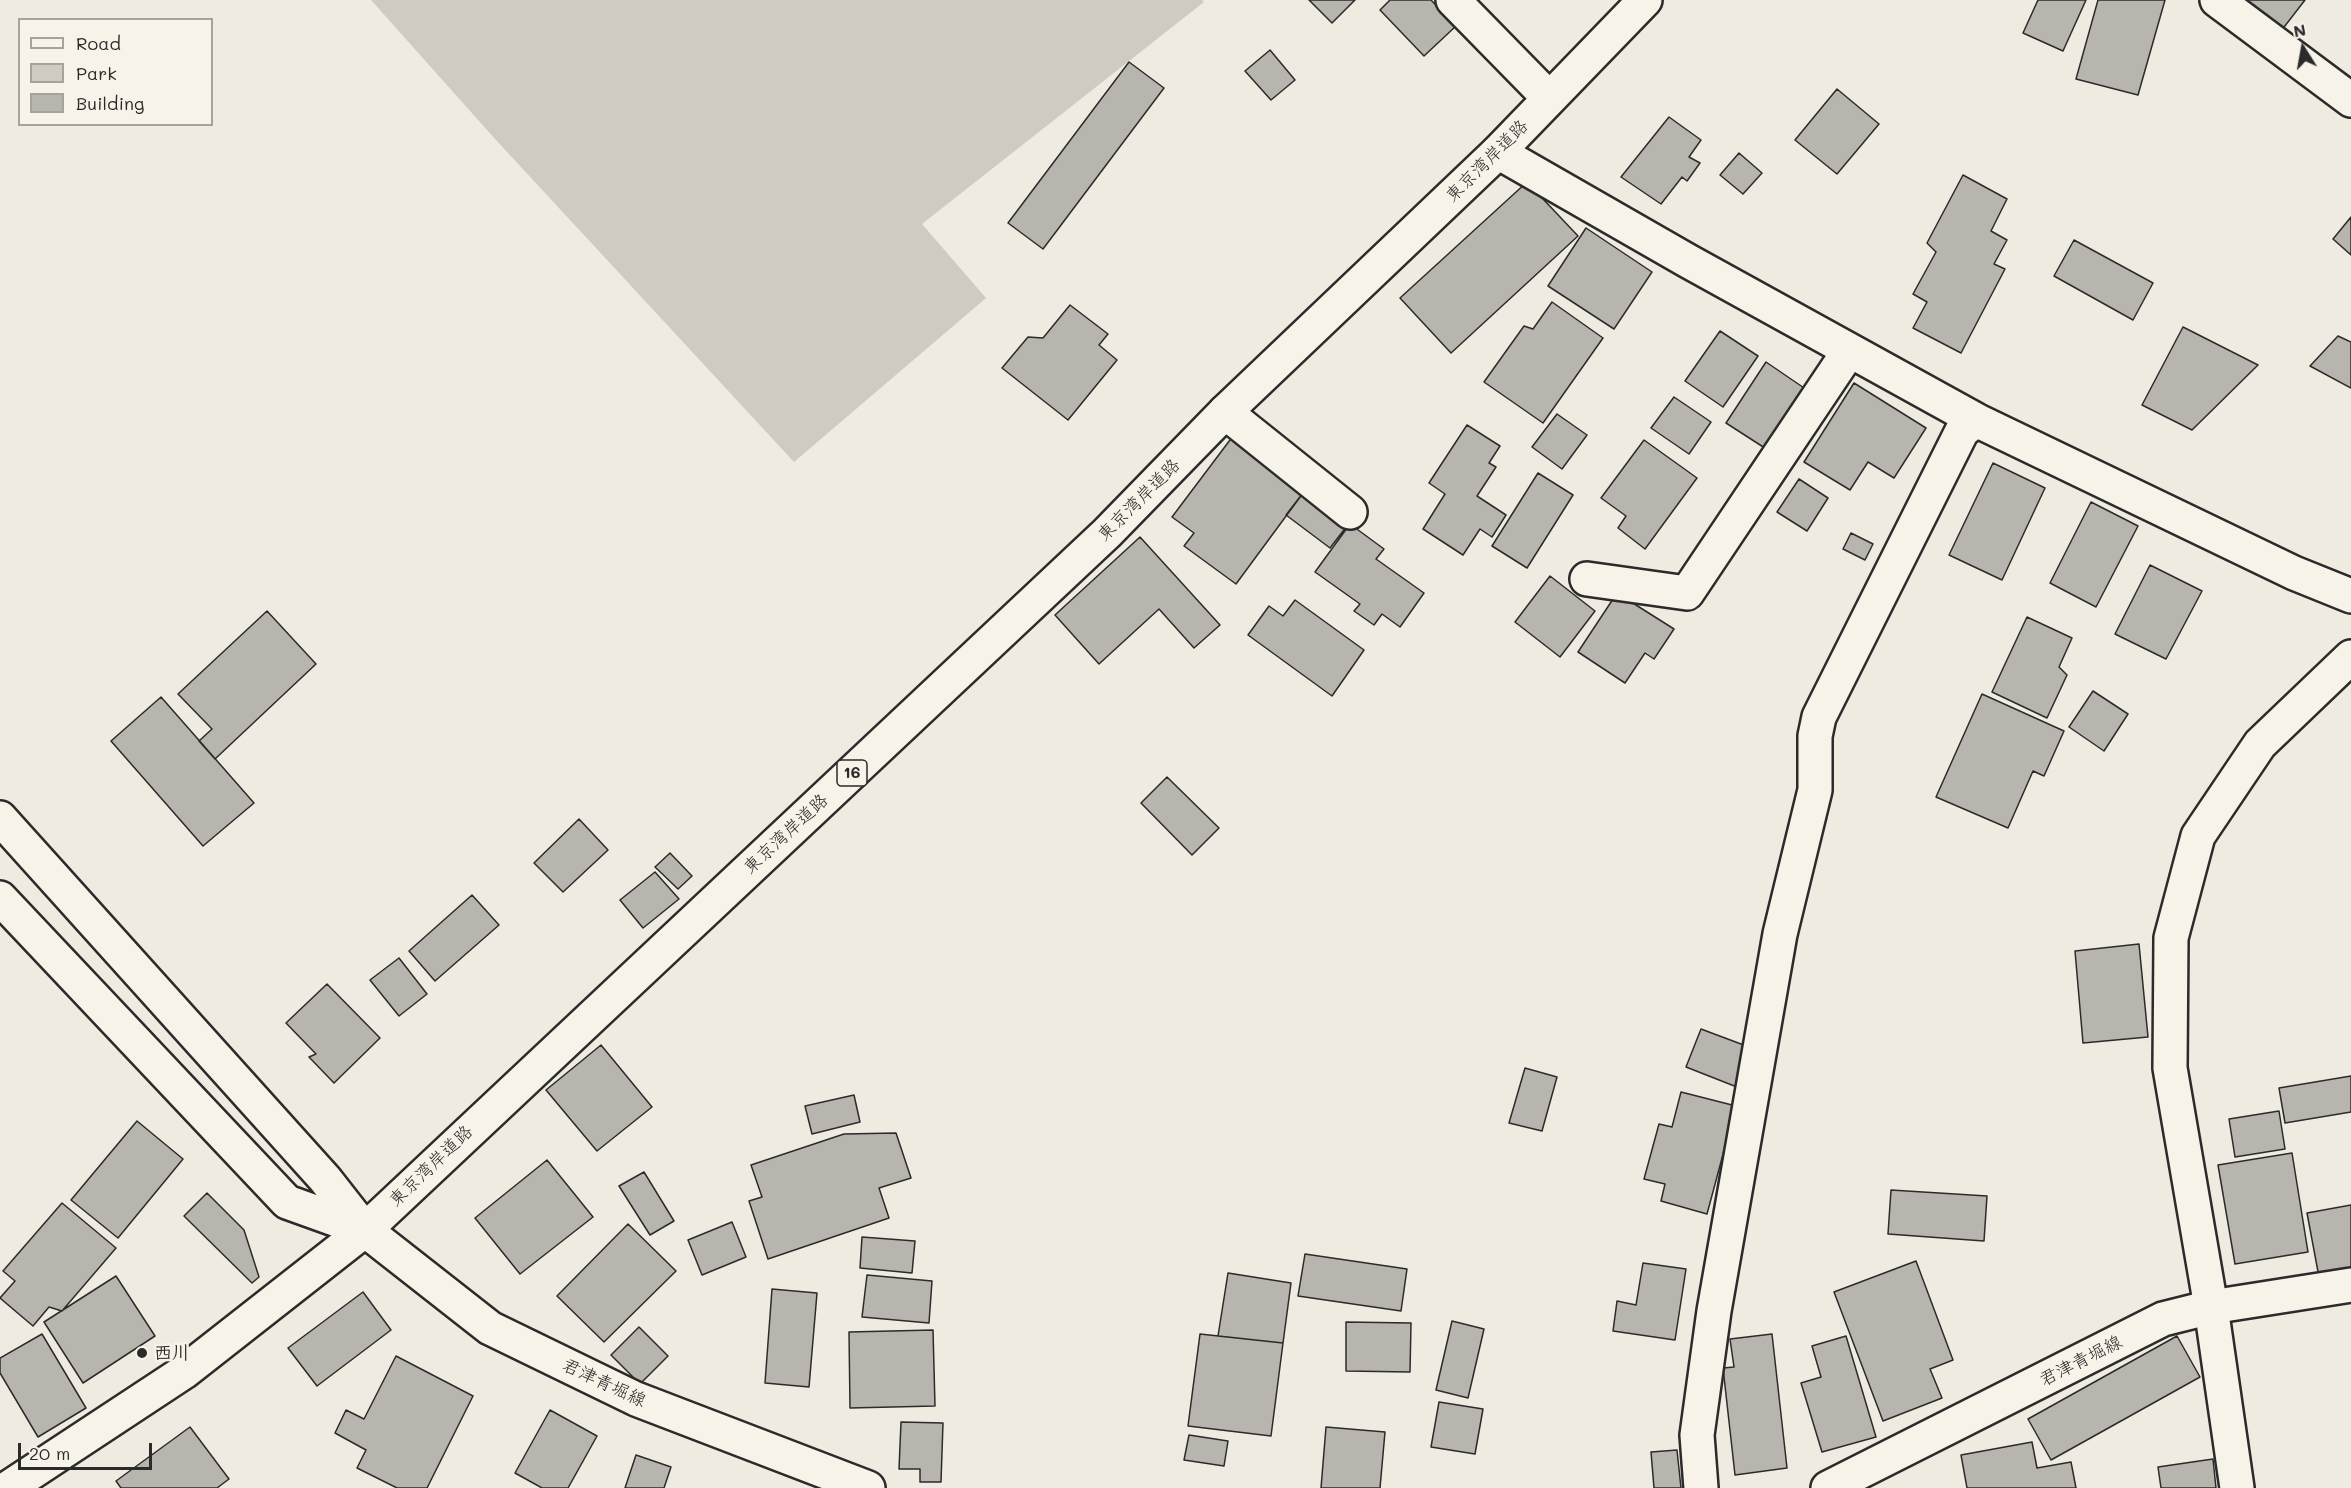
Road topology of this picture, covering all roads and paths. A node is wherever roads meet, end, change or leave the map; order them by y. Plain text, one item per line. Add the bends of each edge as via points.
1 (1453, 0) edge
2 (1645, 0) edge
3 (2217, 0) edge
4 (1549, 98) junction
5 (2351, 100) edge
6 (1498, 152) junction
7 (1849, 351) junction
8 (1225, 412) junction
9 (1976, 420) junction
10 (1350, 512) dead end
11 (1587, 579) dead end
12 (2351, 596) edge
13 (2351, 657) edge
14 (0, 818) edge
15 (0, 898) edge
16 (365, 1230) junction
17 (2351, 1285) edge
18 (2211, 1307) junction
19 (8, 1488) edge
20 (868, 1488) edge
21 (1701, 1488) edge
22 (1828, 1488) edge
23 (2237, 1488) edge

1 - 4 main road
2 - 4 main road, 東京湾岸道路 / 16
3 - 5 main road
4 - 6 main road, 東京湾岸道路 / 16
6 - 7 main road
6 - 8 main road, 東京湾岸道路 / 16
7 - 9 main road
7 - 11 main road via 1687,593
8 - 10 main road
8 - 16 main road, 東京湾岸道路 / 16 via 1107,533
9 - 12 main road via 2294,573
9 - 21 main road via 1962,431 1819,717 1815,790 1780,934 1714,1311 1697,1435
13 - 18 main road via 2260,744 2198,836 2171,938 2170,1068
14 - 16 main road via 325,1179
15 - 16 main road via 287,1202
16 - 19 main road, 東京湾岸道路 / 16 via 184,1372
16 - 20 main road, 君津青堀線 via 490,1328 636,1400
17 - 18 main road, 君津青堀線
18 - 22 main road, 君津青堀線 via 2163,1319
18 - 23 main road

